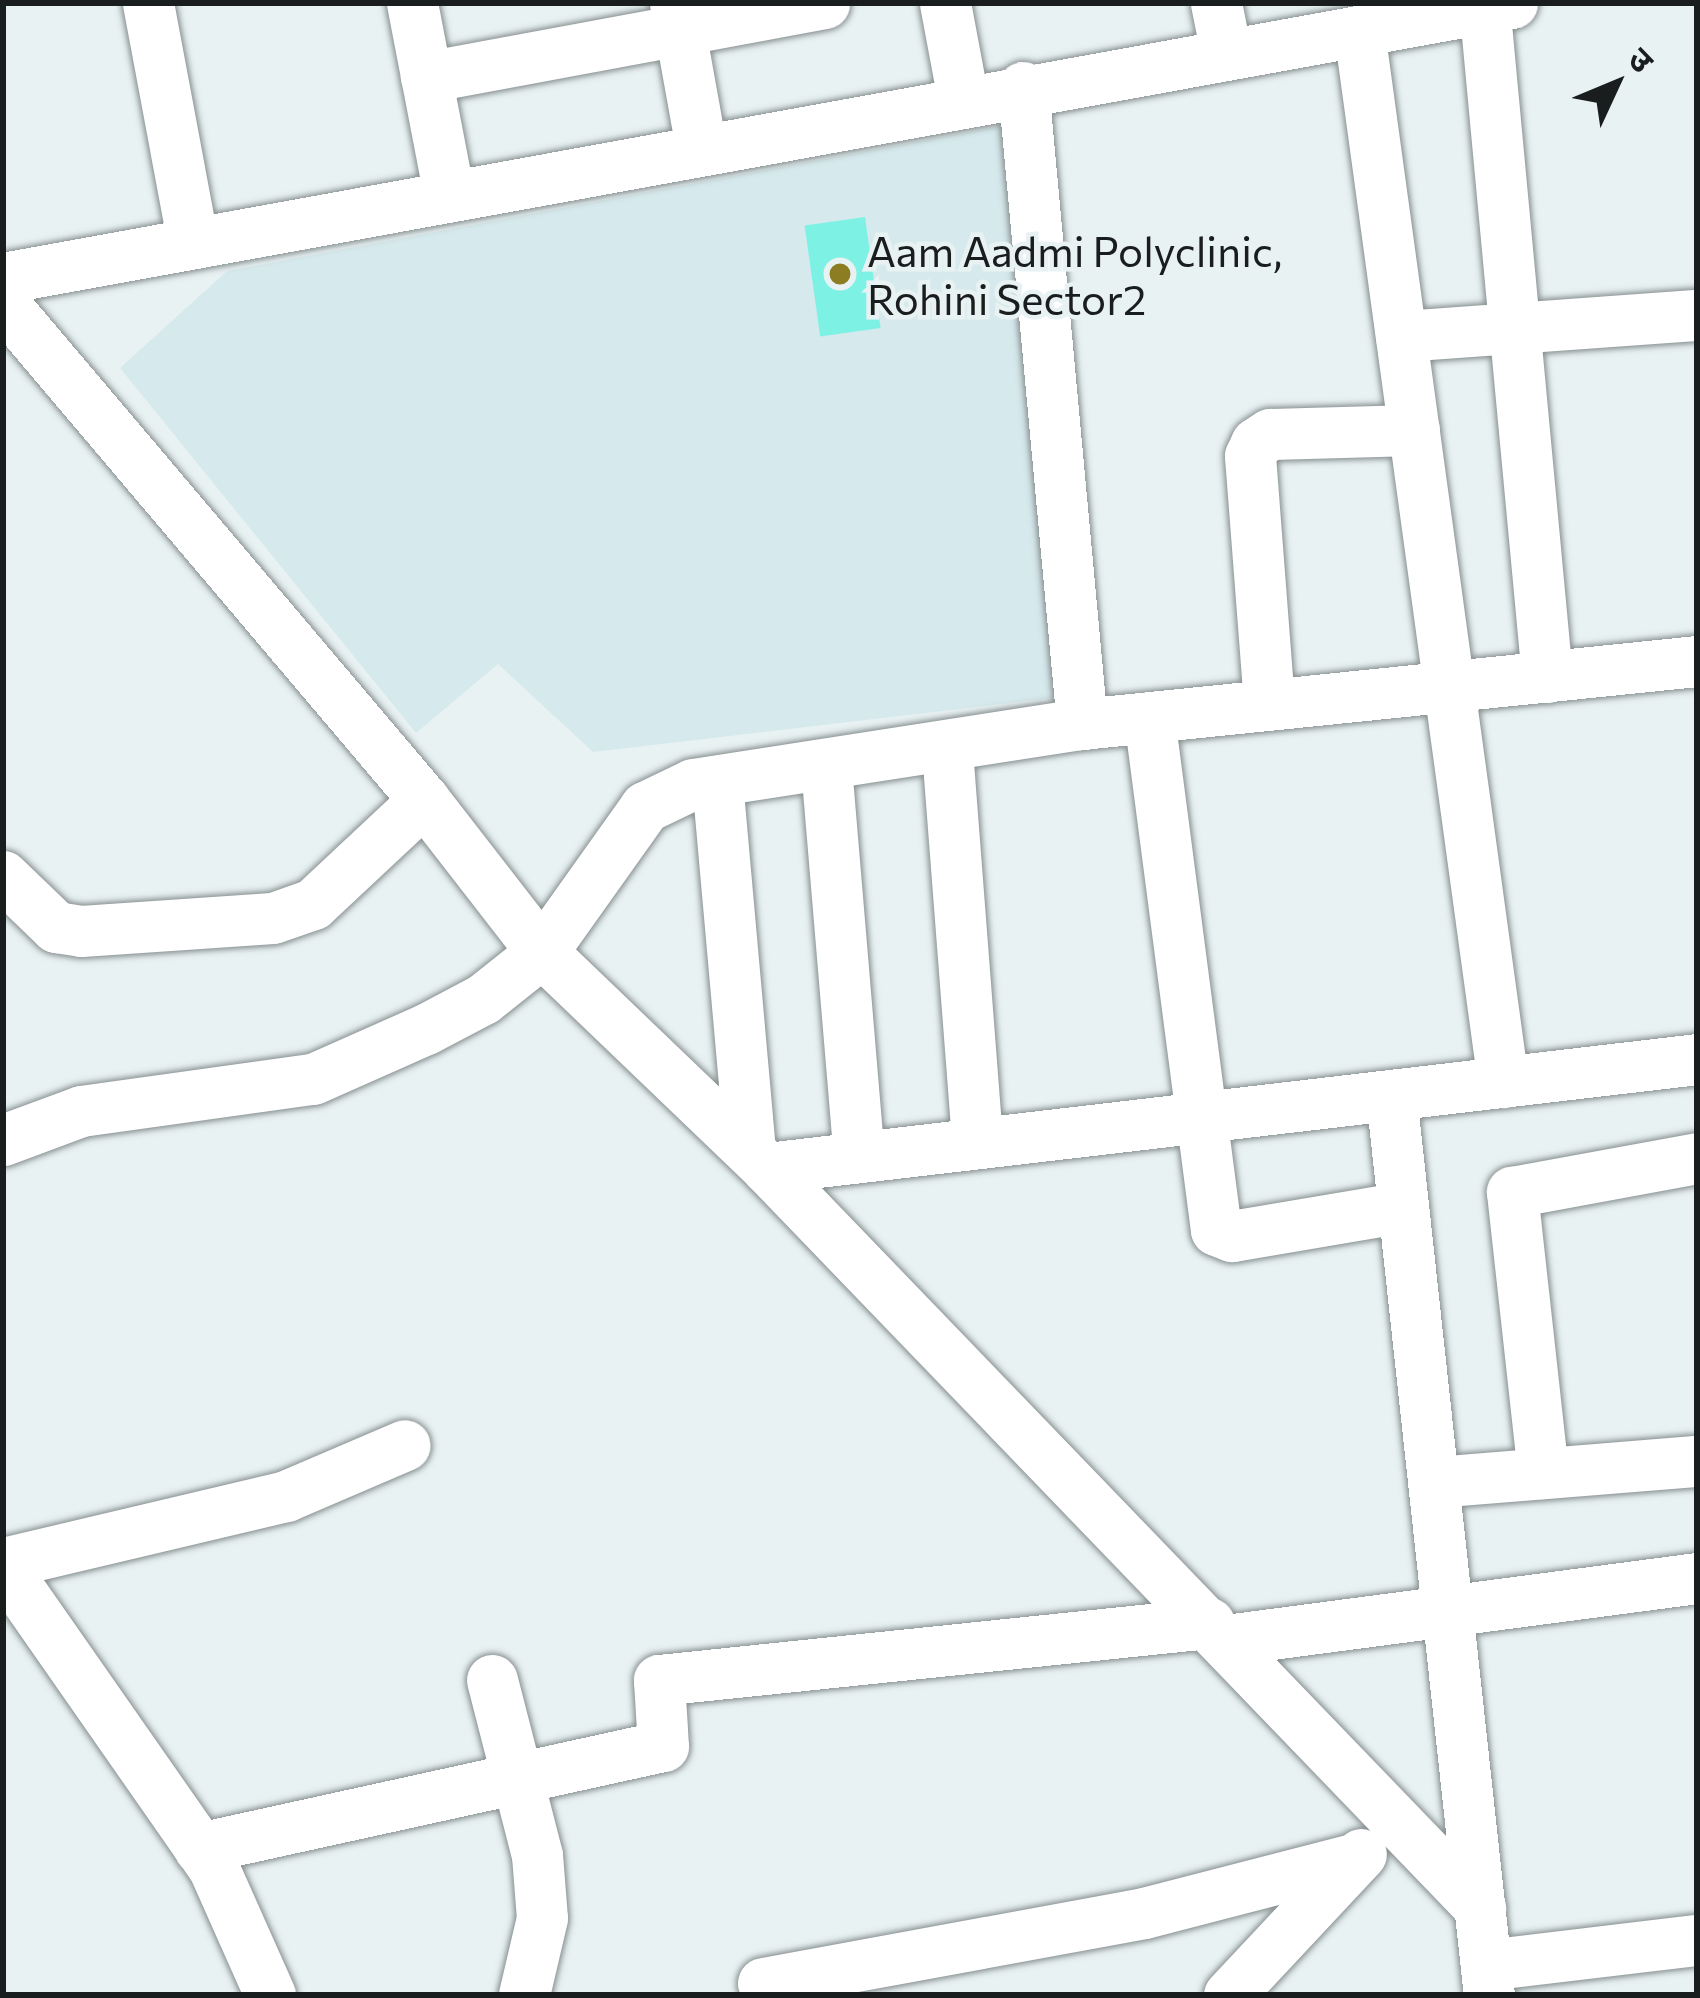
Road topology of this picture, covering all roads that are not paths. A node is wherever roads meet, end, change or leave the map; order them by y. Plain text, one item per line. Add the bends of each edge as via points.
1 (148, 3) edge
2 (412, 3) edge
3 (824, 3) edge
4 (946, 3) edge
5 (1216, 3) edge
6 (1494, 4) edge
7 (677, 16) edge
8 (1359, 31) junction
9 (1226, 53) junction
10 (426, 77) junction
11 (1023, 87) junction
12 (963, 99) junction
13 (701, 147) junction
14 (448, 195) junction
15 (193, 243) junction
16 (3, 278) edge
17 (3, 303) edge
18 (1697, 315) edge
19 (1514, 328) junction
20 (1401, 336) junction
21 (1414, 430) junction
22 (1697, 662) edge
23 (1547, 677) junction
24 (1449, 686) junction
25 (1269, 703) junction
26 (1149, 717) junction
27 (1082, 724) junction
28 (947, 750) junction
29 (826, 766) junction
30 (717, 781) junction
31 (424, 800) junction
32 (3, 876) edge
33 (542, 952) junction
34 (1697, 1059) edge
35 (1503, 1082) junction
36 (1391, 1095) junction
37 (1197, 1117) junction
38 (3, 1140) edge
39 (977, 1143) junction
40 (859, 1157) junction
41 (1697, 1158) edge
42 (758, 1160) junction
43 (1403, 1207) junction
44 (405, 1445) dead end
45 (1697, 1461) edge
46 (1544, 1473) junction
47 (1435, 1482) junction
48 (3, 1565) edge
49 (1697, 1578) edge
50 (1449, 1610) junction
51 (1217, 1632) junction
52 (492, 1680) dead end
53 (523, 1777) junction
54 (1394, 1818) junction
55 (199, 1848) junction
56 (1357, 1858) junction
57 (1480, 1908) junction
58 (1697, 1940) edge
59 (1487, 1980) edge
60 (763, 1984) dead end
61 (258, 1990) edge
62 (524, 1995) edge
63 (1229, 1995) edge

1 - 15 street
2 - 10 street
3 - 7 street
4 - 12 street
5 - 9 street
6 - 8 street
6 - 19 street
7 - 10 street
7 - 13 street
8 - 9 street
8 - 20 street
9 - 11 street
10 - 14 street
11 - 12 street
11 - 27 street
12 - 13 street
13 - 14 street
14 - 15 street
15 - 16 street
17 - 31 street
18 - 19 street
19 - 20 street
19 - 23 street
20 - 21 street
21 - 24 street
21 - 25 street via 1270,434 1256,443 1250,456
22 - 23 street
23 - 24 street
24 - 25 street
24 - 35 street
25 - 26 street
26 - 27 street
26 - 37 street
27 - 28 street
28 - 29 street
28 - 39 street
29 - 30 street
29 - 40 street
30 - 33 street via 662,794 645,807
30 - 42 street
31 - 32 street via 313,904 273,918 81,931 56,927
31 - 33 street
33 - 38 street via 483,999 313,1079 81,1111
33 - 42 street
34 - 35 street
35 - 36 street
36 - 37 street
36 - 43 street
37 - 39 street
37 - 43 street via 1211,1218 1226,1236
39 - 40 street
40 - 42 street
41 - 46 street via 1512,1192
42 - 51 street
43 - 47 street
44 - 48 street via 286,1496
45 - 46 street
46 - 47 street
47 - 50 street
48 - 55 street
49 - 50 street
50 - 51 street
50 - 57 street
51 - 53 street via 659,1680 663,1745
51 - 54 street
52 - 53 street
53 - 55 street
53 - 62 street via 542,1918
54 - 56 street
54 - 57 street
55 - 61 street
56 - 60 street via 1144,1913
56 - 63 street
57 - 59 street
58 - 59 street

